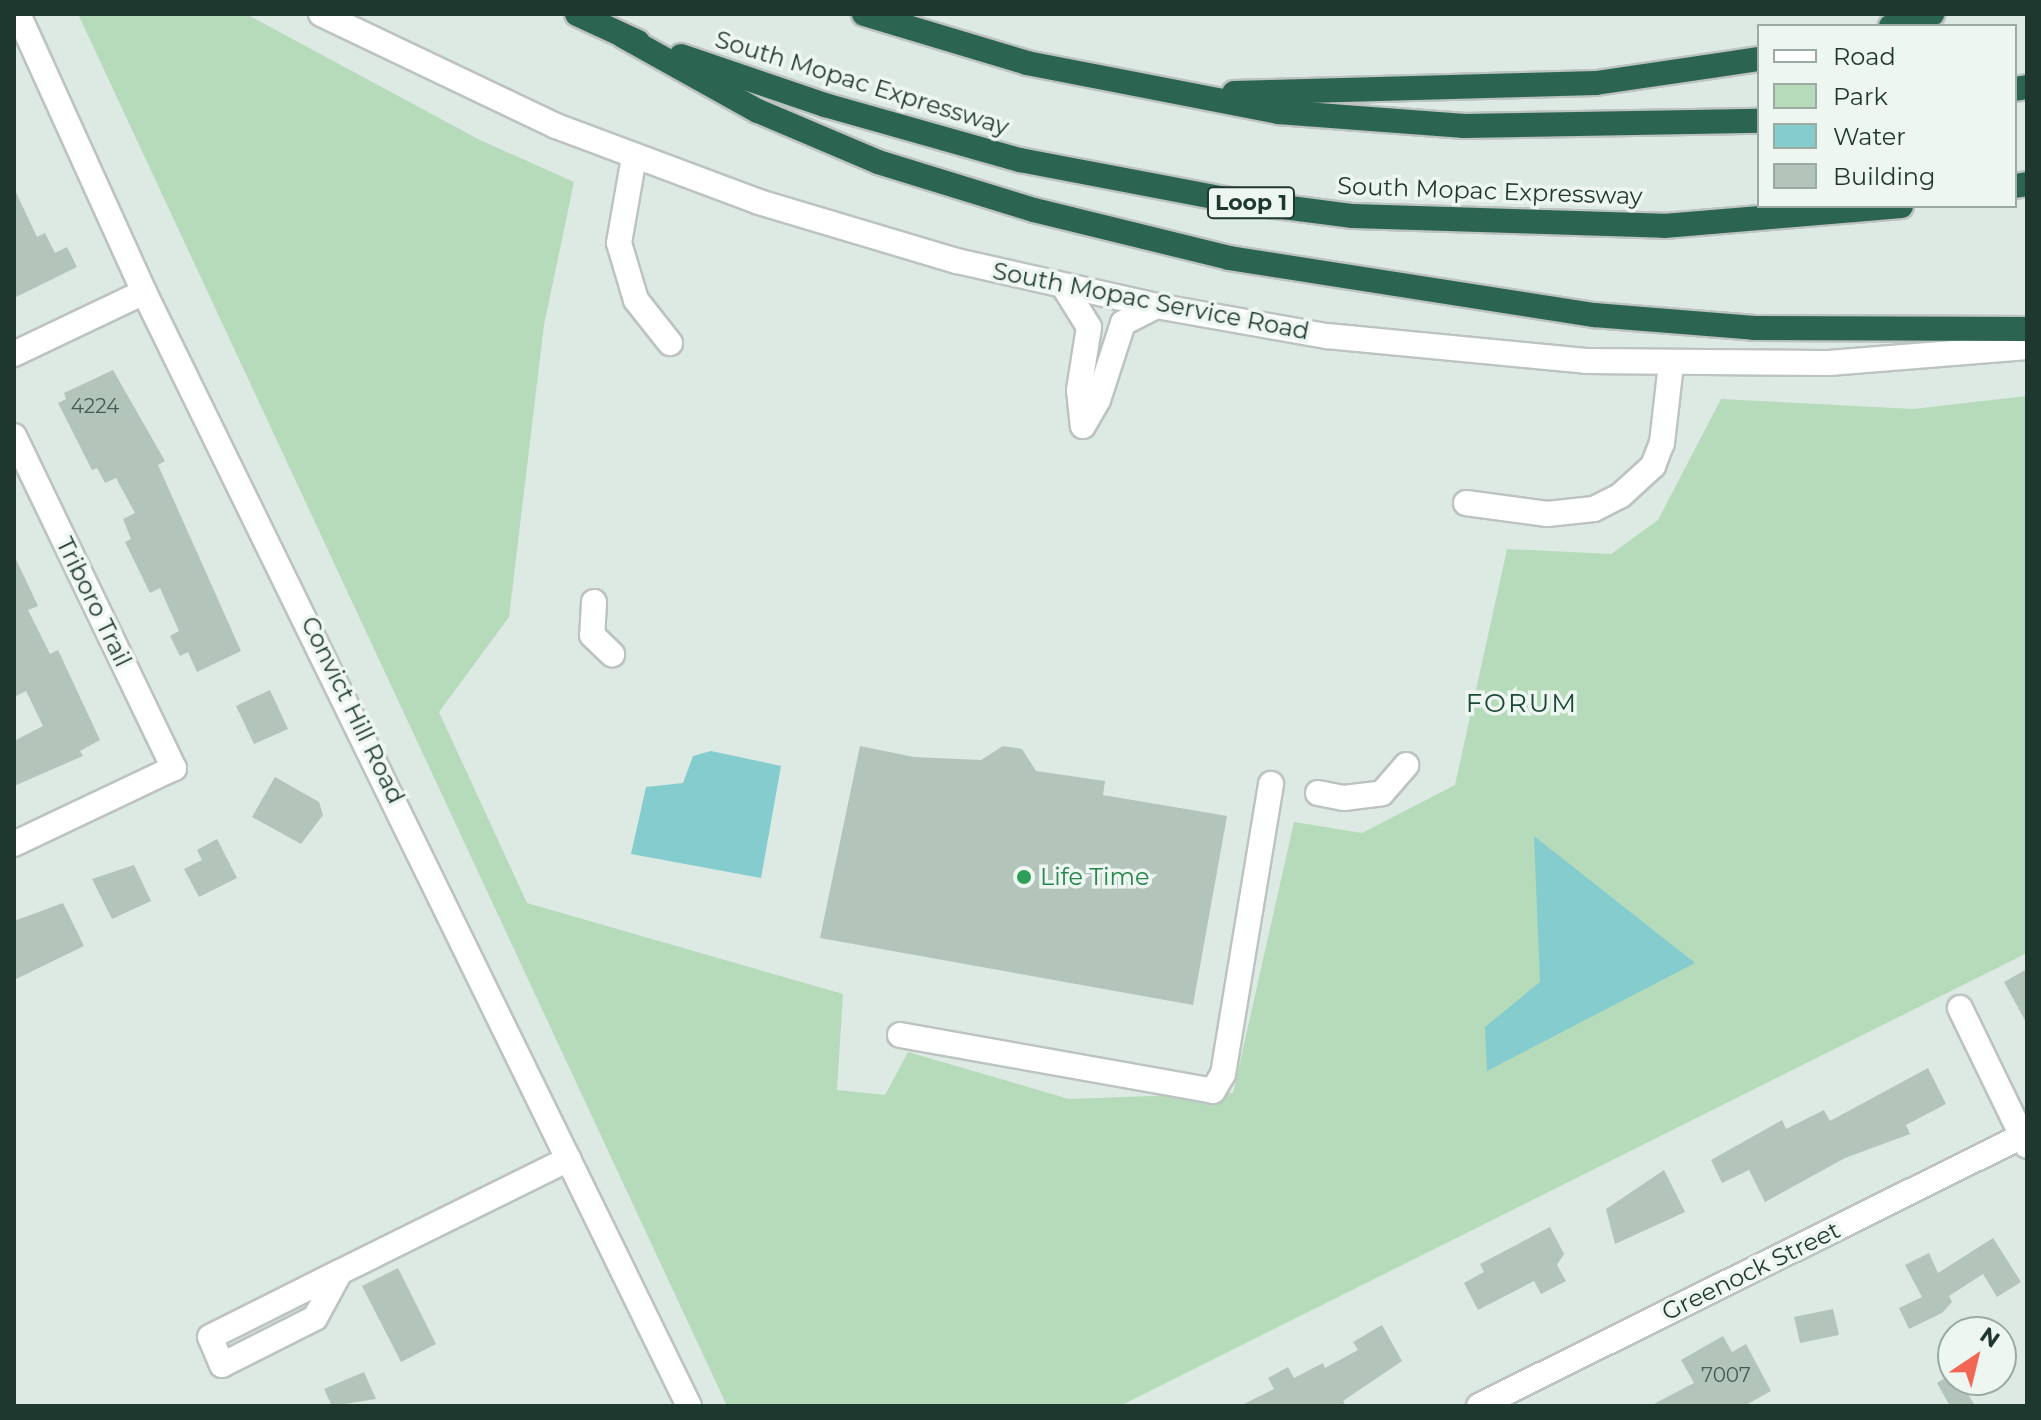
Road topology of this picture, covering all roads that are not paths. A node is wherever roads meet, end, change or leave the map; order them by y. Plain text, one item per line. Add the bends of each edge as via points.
1 (18, 14) edge
2 (321, 14) edge
3 (577, 14) edge
4 (864, 14) edge
5 (1932, 14) edge
6 (1898, 24) edge
7 (623, 36) junction
8 (1757, 59) edge
9 (1199, 95) junction
10 (1757, 121) edge
11 (634, 157) junction
12 (1877, 208) edge
13 (1064, 287) junction
14 (144, 292) junction
15 (1156, 306) junction
16 (2027, 329) edge
17 (670, 343) dead end
18 (2027, 347) edge
19 (14, 354) edge
20 (1671, 364) junction
21 (14, 436) edge
22 (1466, 503) dead end
23 (594, 602) dead end
24 (612, 654) dead end
25 (1406, 765) dead end
26 (1271, 784) dead end
27 (1318, 793) dead end
28 (14, 844) edge
29 (1960, 1008) dead end
30 (900, 1035) dead end
31 (2025, 1141) edge
32 (569, 1159) junction
33 (340, 1272) junction
34 (689, 1406) edge
35 (1479, 1406) edge

1 - 14 street, Convict Hill Road
2 - 11 street, South Mopac Service Road via 451,79
3 - 7 highway, South Mopac Expressway / Loop 1
4 - 9 highway via 1027,63
5 - 6 highway
7 - 12 highway, South Mopac Expressway / Loop 1 via 959,144 1229,200 1353,216 1566,226 1664,226
7 - 16 highway via 758,111 878,162 1049,214 1229,258 1594,315 1754,328
8 - 9 highway via 1596,83
9 - 10 highway via 1278,112 1464,126
11 - 13 street, South Mopac Service Road via 759,202
11 - 17 street via 619,243 636,300
13 - 15 street, South Mopac Service Road
13 - 15 street via 1089,327 1079,390 1083,426 1098,400 1123,323
14 - 19 street
14 - 32 street, Convict Hill Road
15 - 20 street, South Mopac Service Road via 1473,354
18 - 20 street, South Mopac Service Road via 1844,362
20 - 22 street via 1662,443 1653,466 1629,490 1594,509 1547,514
21 - 28 street, Triboro Trail via 174,768
23 - 24 street via 592,635
25 - 27 street via 1382,793 1344,798
26 - 30 street via 1223,1074 1213,1091
29 - 31 street
31 - 35 street, Greenock Street
32 - 33 street
32 - 34 street, Convict Hill Road
33 - 33 street via 210,1337 222,1365 315,1318

